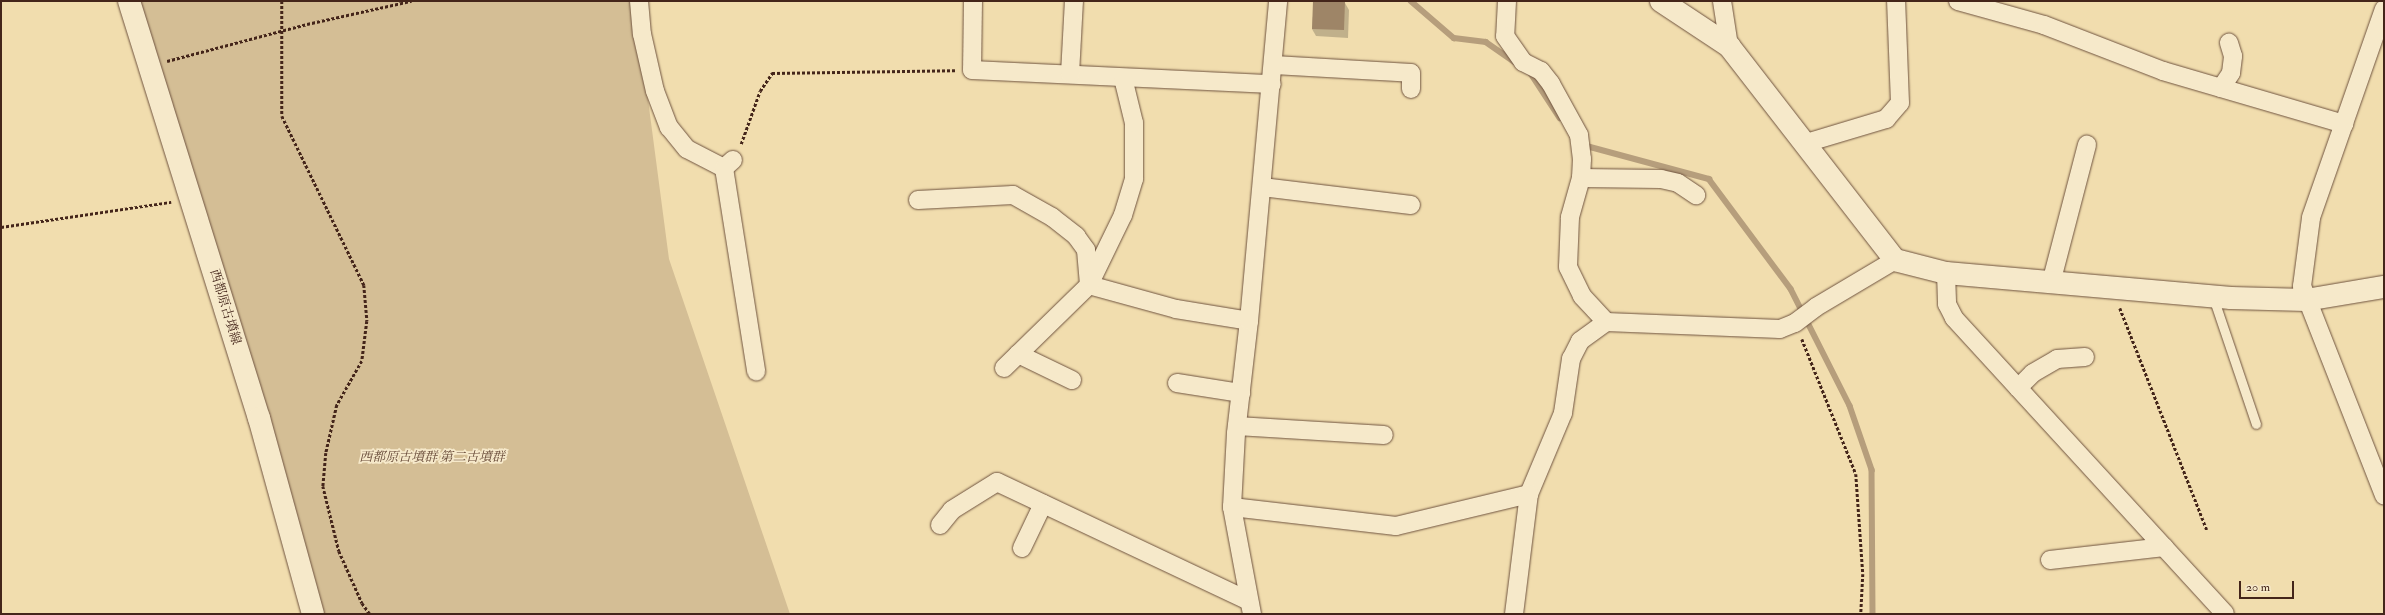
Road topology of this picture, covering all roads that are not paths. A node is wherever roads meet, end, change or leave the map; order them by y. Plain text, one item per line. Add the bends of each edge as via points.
1 (129, 1) edge
2 (639, 1) edge
3 (973, 1) edge
4 (1074, 1) edge
5 (1278, 1) edge
6 (1507, 1) edge
7 (1661, 1) edge
8 (1722, 1) edge
9 (1896, 1) edge
10 (1958, 1) edge
11 (1981, 4) edge
12 (2384, 9) edge
13 (2229, 43) dead end
14 (1729, 46) junction
15 (1274, 64) junction
16 (1070, 74) junction
17 (1123, 78) junction
18 (1272, 84) junction
19 (2221, 88) junction
20 (1411, 89) dead end
21 (2344, 124) junction
22 (1806, 143) junction
23 (2087, 145) dead end
24 (1581, 178) junction
25 (1262, 187) junction
26 (1696, 195) dead end
27 (918, 200) dead end
28 (1412, 205) dead end
29 (1895, 260) junction
30 (1946, 273) junction
31 (2051, 283) junction
32 (1089, 285) junction
33 (2384, 287) edge
34 (2213, 297) junction
35 (2306, 300) junction
36 (1250, 321) junction
37 (1606, 322) junction
38 (1018, 354) junction
39 (2085, 357) dead end
40 (1004, 368) dead end
41 (756, 371) dead end
42 (1072, 380) dead end
43 (1177, 383) dead end
44 (2018, 388) junction
45 (1241, 393) junction
46 (2256, 424) dead end
47 (1237, 426) junction
48 (1384, 434) dead end
49 (1529, 494) junction
50 (2384, 495) edge
51 (1043, 504) junction
52 (1232, 507) junction
53 (940, 525) dead end
54 (2164, 547) junction
55 (1022, 548) dead end
56 (2050, 560) dead end
57 (1250, 608) edge
58 (313, 614) edge
59 (1514, 614) edge
60 (2225, 614) edge

1 - 58 street, 西都原古墳線 via 259,418
2 - 41 street via 642,34 655,91 669,127 687,149 728,164
3 - 16 street via 972,70
4 - 16 street
5 - 15 street
6 - 24 street via 1505,36 1523,62 1545,75 1579,135
7 - 14 street
8 - 14 street
9 - 22 street via 1900,103 1886,119
10 - 11 street
11 - 19 street via 2044,25 2163,71
12 - 21 street
13 - 19 street via 2233,56 2231,73
14 - 22 street
15 - 18 street
15 - 20 street via 1411,73
16 - 17 street
17 - 18 street
17 - 32 street via 1134,123 1134,178 1123,216
18 - 25 street
19 - 21 street
21 - 35 street via 2311,218 2302,286
22 - 29 street
23 - 31 street
24 - 26 street via 1661,178 1678,183
24 - 37 street via 1570,217 1568,267 1582,296
25 - 28 street
25 - 36 street
27 - 32 street via 1013,195 1052,217 1076,236 1086,250
29 - 30 street
29 - 37 street via 1780,329
30 - 31 street
30 - 44 street via 1947,304 1954,318
31 - 34 street
32 - 36 street via 1176,309
32 - 38 street
33 - 35 street
34 - 35 street
34 - 46 lane
35 - 50 street
36 - 45 street
37 - 49 street via 1580,341 1571,359 1563,414
38 - 40 street
38 - 42 street
39 - 44 street via 2057,359 2033,373
43 - 45 street
44 - 54 street
45 - 47 street
47 - 48 street
47 - 52 street
49 - 52 street via 1396,526
49 - 59 street
51 - 53 street via 997,482 952,510
51 - 55 street
51 - 57 street
52 - 57 street
54 - 56 street
54 - 60 street

